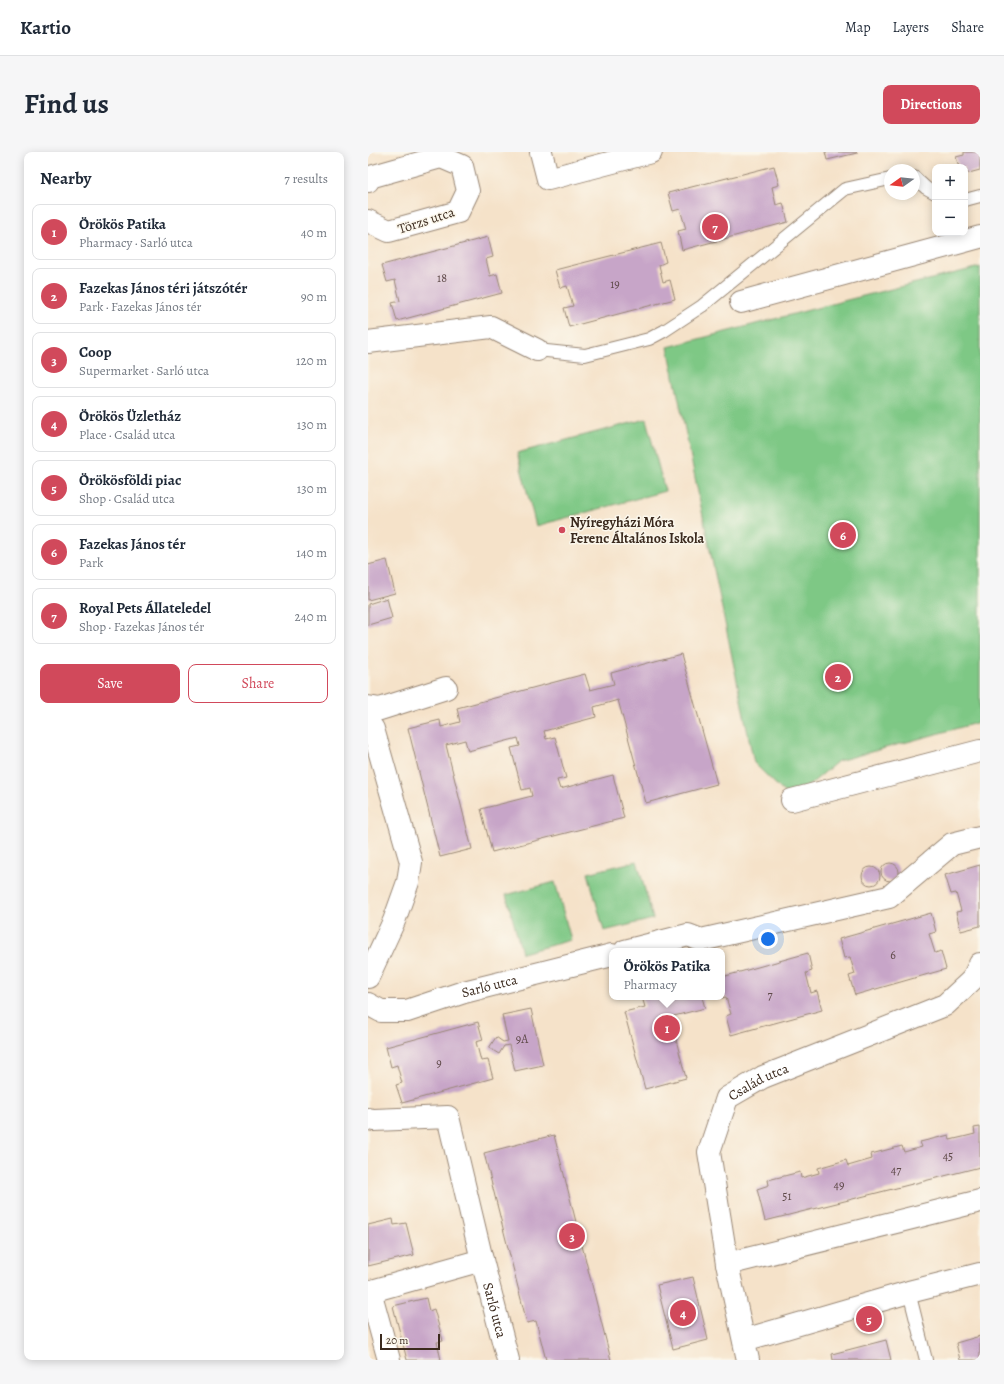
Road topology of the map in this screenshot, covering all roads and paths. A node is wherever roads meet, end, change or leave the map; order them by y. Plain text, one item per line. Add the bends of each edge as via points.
1 (541, 152) edge
2 (652, 152) edge
3 (884, 180) edge
4 (368, 181) edge
5 (920, 182) edge
6 (932, 191) edge
7 (980, 196) edge
8 (968, 199) edge
9 (368, 221) edge
10 (980, 237) edge
11 (741, 302) dead end
12 (368, 342) edge
13 (537, 350) joint
14 (446, 688) dead end
15 (368, 707) edge
16 (368, 721) edge
17 (980, 751) edge
18 (792, 800) dead end
19 (980, 837) edge
20 (637, 948) edge
21 (609, 955) edge
22 (980, 964) edge
23 (368, 977) edge
24 (368, 1004) edge
25 (368, 1119) edge
26 (980, 1201) edge
27 (482, 1260) junction
28 (727, 1264) junction
29 (980, 1274) edge
30 (369, 1292) edge
31 (909, 1292) junction
32 (746, 1350) edge
33 (389, 1360) edge
34 (508, 1360) edge
35 (926, 1360) edge

1 - 2 street via 548,180
3 - 13 lane via 845,189 702,306 649,339 585,355
4 - 9 street, Törzs utca via 370,178 441,157 462,166 468,191 458,212 389,231
5 - 6 lane
7 - 8 lane
10 - 11 street
12 - 13 street via 491,326
14 - 15 street via 380,709
16 - 23 street via 373,729 411,862 408,882 394,921
17 - 18 street
19 - 20 street via 952,844 889,897 701,940 688,935
21 - 24 street, Sarló utca via 464,992 407,1011 381,1011
22 - 28 street, Család utca via 972,980 945,1005 762,1077 727,1098 709,1152
25 - 27 street, Sarló utca via 448,1117
26 - 28 street
27 - 30 street
27 - 34 street, Sarló utca
28 - 32 street, Család utca
29 - 31 street
30 - 33 street
31 - 32 street
31 - 35 lane

